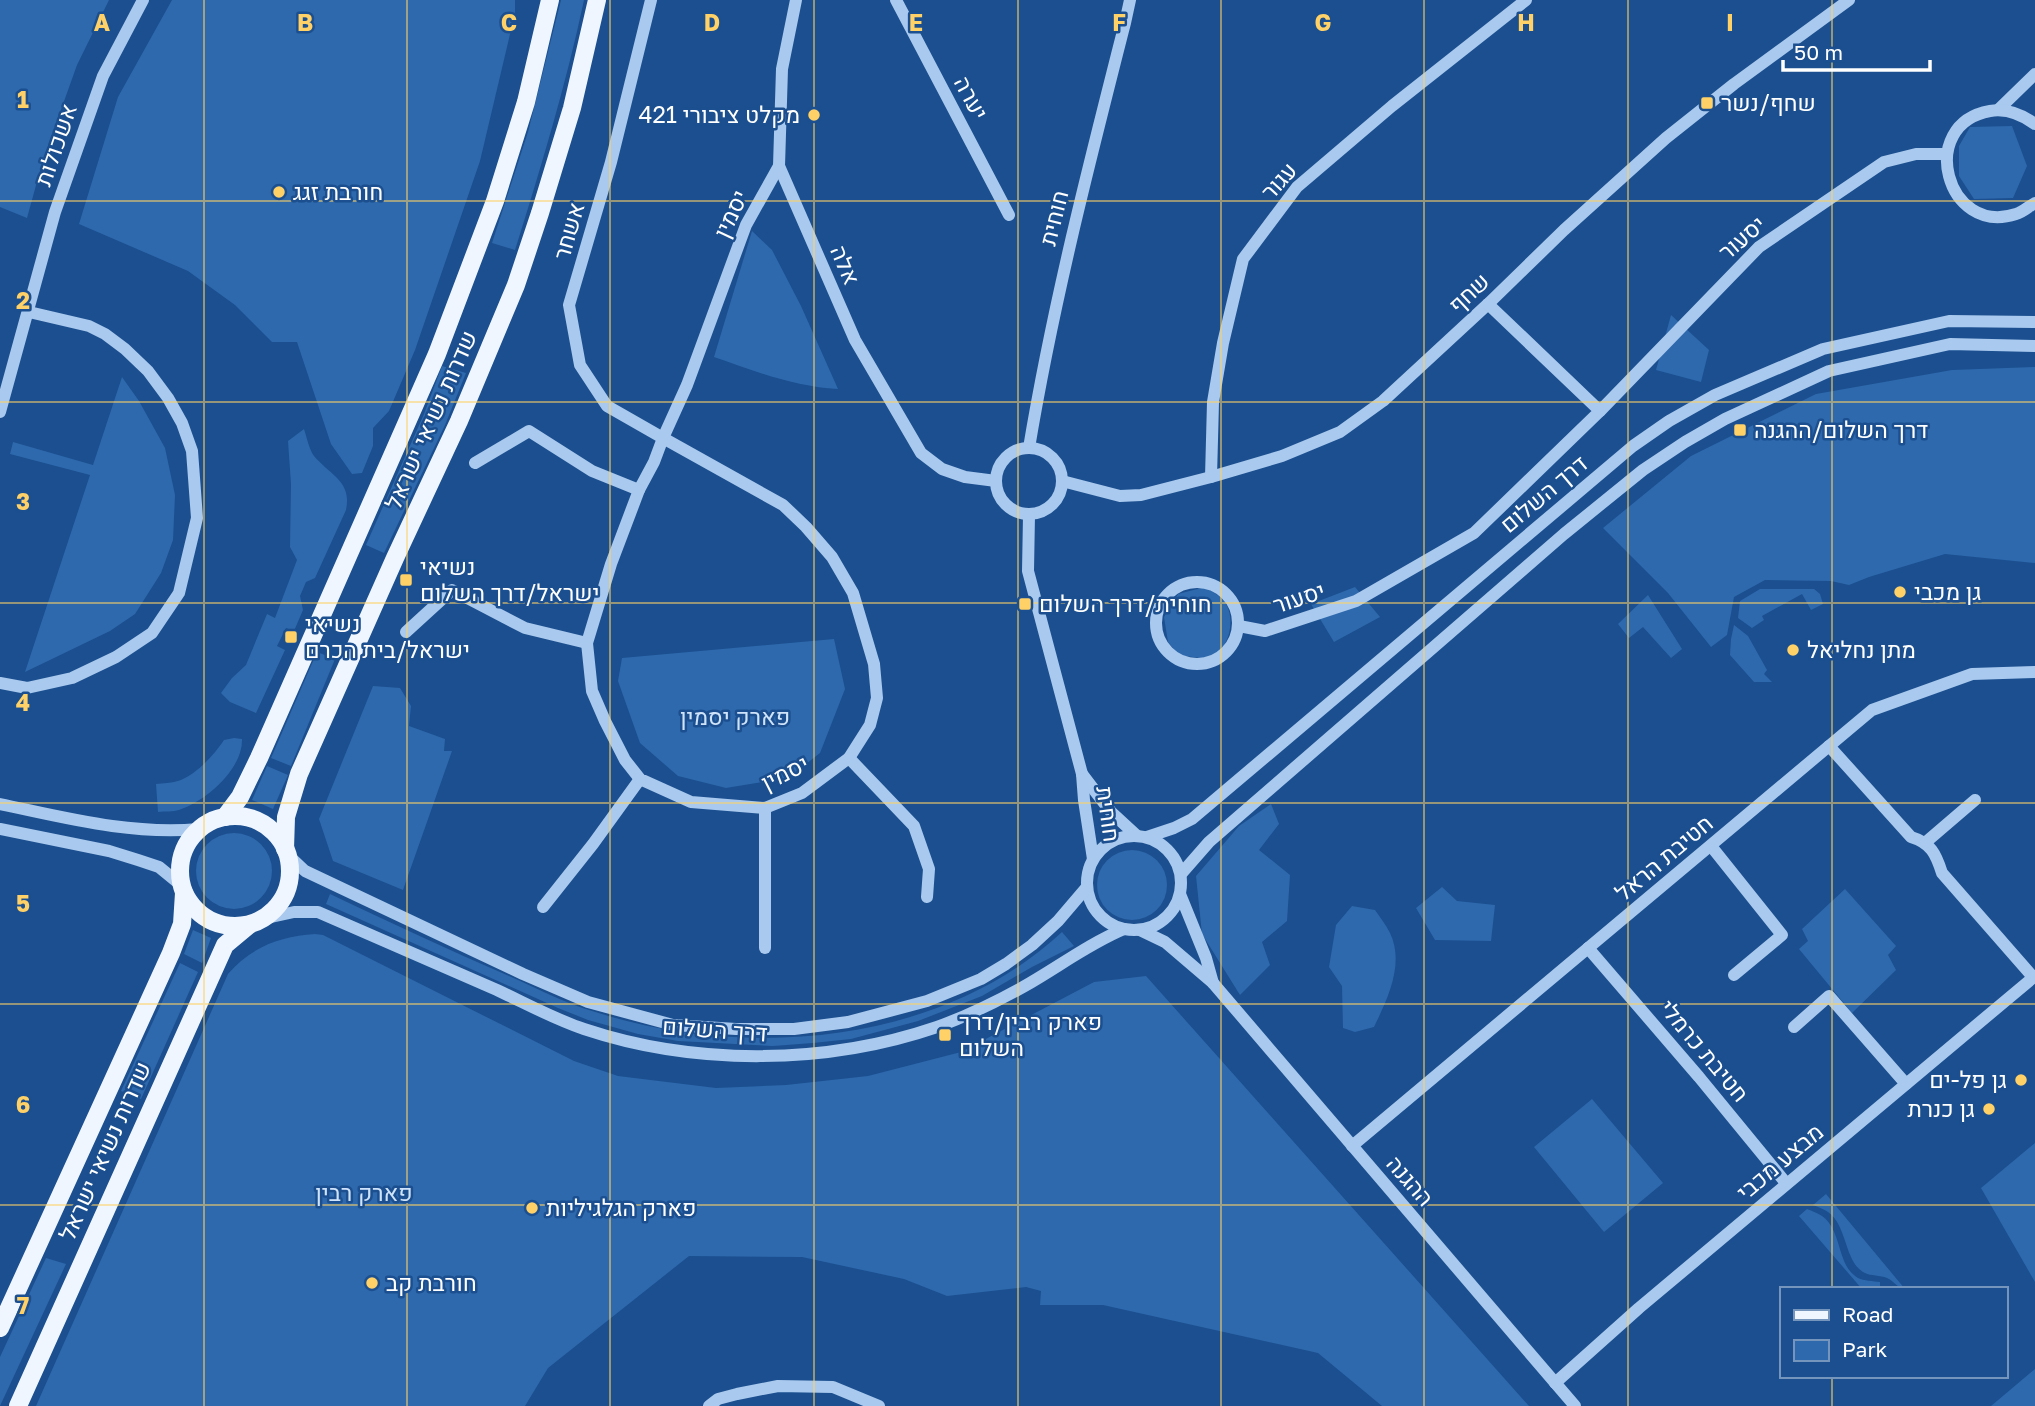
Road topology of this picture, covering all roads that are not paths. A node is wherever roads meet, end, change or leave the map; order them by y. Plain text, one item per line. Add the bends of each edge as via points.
1 (143, 0) edge
2 (597, 0) edge
3 (651, 0) edge
4 (796, 0) edge
5 (896, 0) edge
6 (1130, 0) edge
7 (1526, 0) edge
8 (1849, 0) edge
9 (549, 2) edge
10 (2035, 74) edge
11 (1999, 109) junction
12 (2035, 124) edge
13 (1947, 154) junction
14 (779, 166) junction
15 (2035, 202) edge
16 (1010, 215) dead end
17 (1489, 304) junction
18 (29, 312) junction
19 (2035, 322) edge
20 (2035, 346) edge
21 (1600, 411) junction
22 (0, 412) edge
23 (663, 438) junction
24 (1029, 448) junction
25 (475, 463) dead end
26 (1211, 477) junction
27 (996, 481) junction
28 (1062, 481) junction
29 (639, 490) junction
30 (1029, 515) junction
31 (1239, 626) junction
32 (406, 632) dead end
33 (587, 643) junction
34 (2035, 672) edge
35 (0, 683) edge
36 (1829, 746) junction
37 (849, 758) junction
38 (1082, 774) junction
39 (640, 779) junction
40 (1975, 800) dead end
41 (0, 804) edge
42 (765, 808) junction
43 (225, 817) junction
44 (0, 829) edge
45 (199, 829) junction
46 (1141, 836) junction
47 (1926, 842) junction
48 (1711, 846) junction
49 (286, 851) junction
50 (1093, 859) junction
51 (1181, 874) junction
52 (1087, 887) junction
53 (182, 889) junction
54 (1180, 894) junction
55 (927, 897) dead end
56 (542, 907) dead end
57 (256, 922) junction
58 (1124, 929) junction
59 (1140, 930) junction
60 (765, 948) dead end
61 (1588, 948) junction
62 (1734, 975) dead end
63 (2034, 976) edge
64 (1213, 984) junction
65 (1794, 1027) dead end
66 (1906, 1084) junction
67 (1352, 1146) junction
68 (1786, 1183) junction
69 (0, 1328) edge
70 (1555, 1383) junction
71 (18, 1406) edge
72 (709, 1406) edge
73 (879, 1406) edge
74 (1575, 1406) edge

1 - 18 street, אשכולות via 103,76 55,212
2 - 49 main road, שדרות נשיאי ישראל via 572,108 516,285 460,421 299,774 286,817
3 - 23 street, אשחר via 569,305 580,365 607,406
4 - 14 street, אלה via 782,69
5 - 16 street, יערה
6 - 24 street, חוחית via 1067,253
7 - 26 street, עגור via 1297,187 1243,259 1213,402
8 - 17 street, שחף via 1666,138
9 - 43 main road, שדרות נשיאי ישראל via 526,102 495,201 437,354 259,758
10 - 11 street
11 - 12 street via 2022,114
11 - 13 street via 1966,121
13 - 15 street via 1949,182 1977,212 2018,214
13 - 21 street, יסעור via 1884,162 1759,247
14 - 23 street, יסמין via 746,225
14 - 27 street, אלה via 855,340 921,453 942,469
17 - 21 street
17 - 26 street, שחף via 1383,401 1340,432 1282,456
18 - 22 street, אשכולות
18 - 35 street via 97,330 148,372 168,398 192,451 197,518 179,593 152,633 72,678 27,688
19 - 46 street, דרך השלום via 1949,321 1823,349 1715,395 1669,421 1633,446 1192,819
20 - 51 street, דרך השלום via 1950,344 1829,371 1685,442 1564,534 1209,842
21 - 31 street, יסעור via 1474,533 1356,601 1265,631
23 - 29 street, יסמין
23 - 37 street, יסמין via 783,505 832,557 853,593 874,664 877,698 870,725
24 - 27 street via 1010,454
24 - 28 street via 1056,462
25 - 29 street via 528,431 592,471
26 - 28 street, שחף via 1120,496
27 - 30 street via 1002,501
28 - 30 street via 1056,501
29 - 33 street, יסמין
30 - 38 street, חוחית via 1028,571
31 - 31 street via 1236,606 1227,593 1195,581 1181,584 1166,596 1158,608 1156,625 1168,652 1195,665 1224,655
32 - 33 street via 452,590 525,628
33 - 39 street, יסמין via 592,691 625,760
34 - 36 street, חטיבת הראל via 1972,674 1872,710
36 - 47 street via 1911,836
36 - 48 street, חטיבת הראל
37 - 42 street, יסמין via 802,793
37 - 55 street via 914,826 929,869
38 - 46 street, חוחית via 1111,812
38 - 50 street, חוחית
39 - 42 street, יסמין via 691,802
39 - 56 street
40 - 47 street
41 - 45 street via 113,827
42 - 60 street
43 - 45 main road
43 - 49 main road via 245,817 263,824
44 - 53 street via 138,860 159,867
45 - 53 main road via 181,859
46 - 50 street via 1111,841
46 - 51 street via 1169,850
47 - 63 street via 1942,873
48 - 61 street, חטיבת הראל
48 - 62 street via 1782,935
49 - 52 street, דרך השלום via 305,871 329,883 588,1002 673,1025 736,1029 794,1029 848,1022 938,997 981,979 1032,945
49 - 57 main road via 288,887 273,911
50 - 52 street
51 - 54 street
52 - 58 street via 1098,914
53 - 57 main road via 198,913 209,920 236,927
53 - 69 main road, שדרות נשיאי ישראל via 182,924 171,953
54 - 59 street via 1170,914
54 - 64 street, ההגנה
57 - 58 street, דרך השלום via 294,912 318,912 583,1028 666,1050 792,1056 849,1049 936,1027 984,1008
57 - 71 main road, שדרות נשיאי ישראל via 225,945
58 - 59 street
59 - 64 street, ההגנה via 1165,942
61 - 67 street, חטיבת הראל
61 - 68 street, חטיבת כרמלי
63 - 66 street, מבצע מכבי
64 - 67 street, ההגנה
65 - 66 street via 1829,996
66 - 68 street, מבצע מכבי
67 - 70 street, ההגנה
68 - 70 street, מבצע מכבי
70 - 74 street, ההגנה
72 - 73 street via 718,1399 778,1386 833,1387

